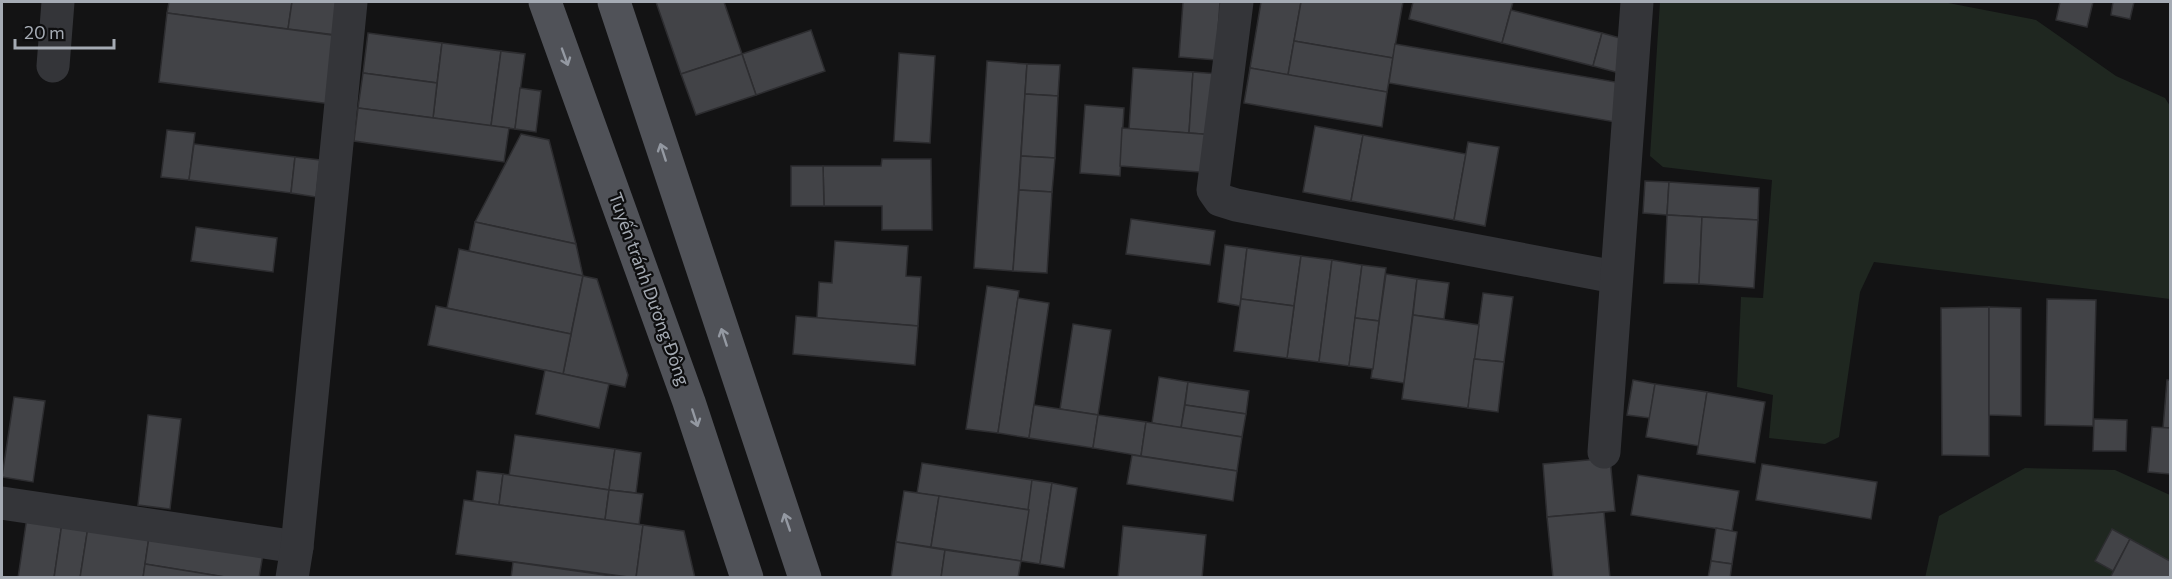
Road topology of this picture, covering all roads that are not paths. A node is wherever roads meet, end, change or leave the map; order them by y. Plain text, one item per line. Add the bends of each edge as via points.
1 (58, 2) edge
2 (351, 2) edge
3 (545, 2) edge
4 (614, 2) edge
5 (1237, 2) edge
6 (1637, 2) edge
7 (53, 66) dead end
8 (1615, 277) junction
9 (1604, 452) dead end
10 (2, 503) edge
11 (294, 562) edge
12 (747, 578) edge
13 (806, 578) edge

1 - 7 street
2 - 11 street
3 -> 12 main road, Tuyến tránh Dương Đông via 689,402
13 -> 4 main road
5 - 8 street via 1214,190 1220,200
6 - 8 street
8 - 9 street
10 - 11 street

